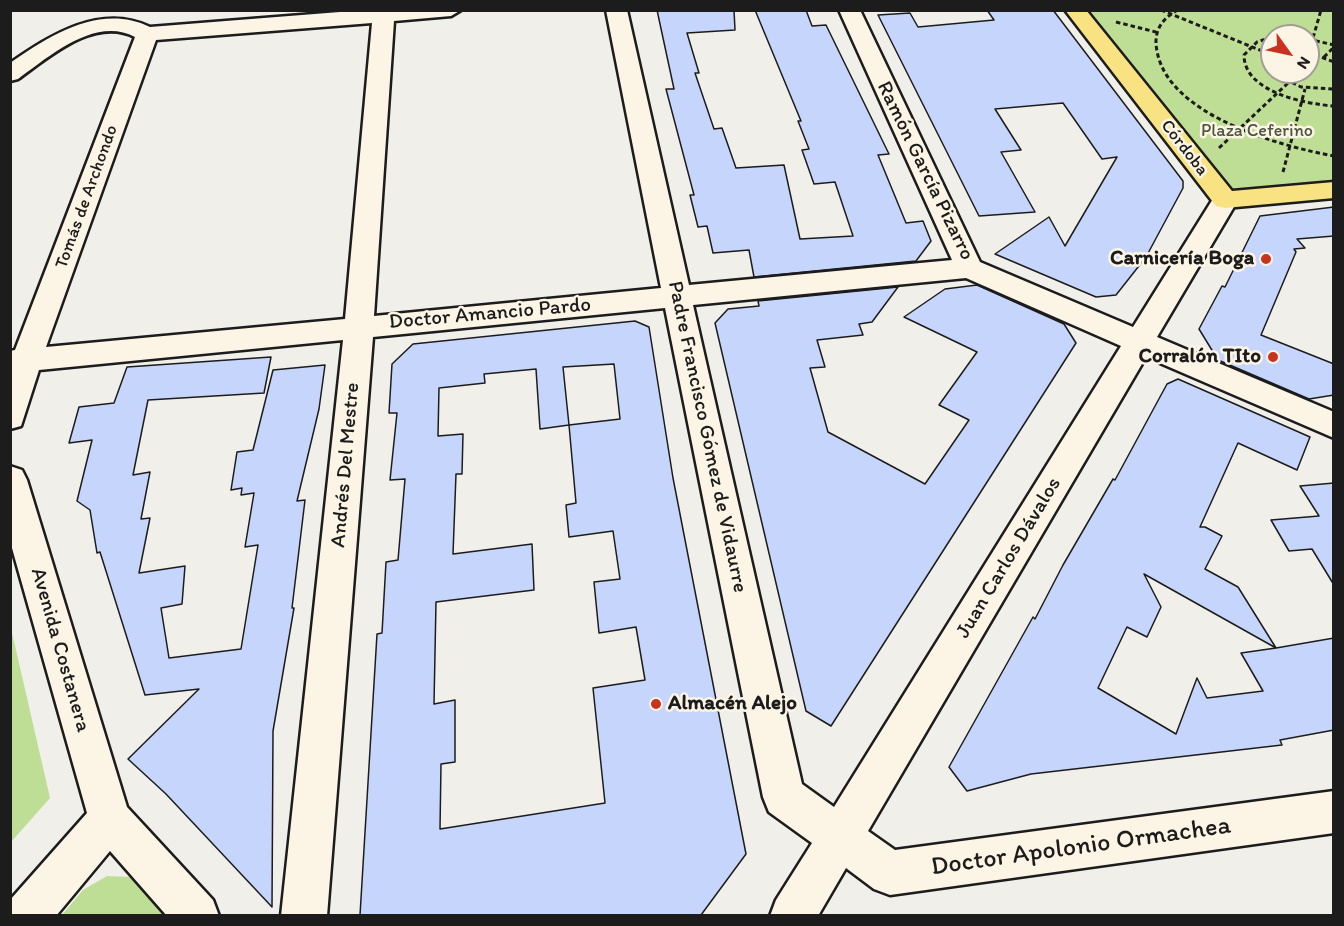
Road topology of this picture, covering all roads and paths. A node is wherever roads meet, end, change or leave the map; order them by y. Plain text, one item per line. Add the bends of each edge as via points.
1 (451, 10) edge
2 (616, 10) edge
3 (849, 10) edge
4 (1075, 10) edge
5 (1161, 10) edge
6 (1178, 10) edge
7 (384, 13) edge
8 (1171, 14) junction
9 (1116, 22) dead end
10 (1156, 32) junction
11 (147, 34) junction
12 (1260, 41) edge
13 (1249, 45) junction
14 (1334, 46) edge
15 (1260, 50) edge
16 (1320, 56) edge
17 (1324, 57) junction
18 (1334, 62) edge
19 (10, 74) edge
20 (1287, 84) edge
21 (1291, 84) edge
22 (1305, 89) junction
23 (1334, 89) edge
24 (1277, 93) junction
25 (1302, 102) junction
26 (1334, 106) edge
27 (1239, 129) junction
28 (1290, 147) junction
29 (1216, 151) dead end
30 (1334, 156) edge
31 (1283, 175) dead end
32 (1334, 190) edge
33 (1225, 201) junction
34 (969, 268) junction
35 (677, 296) junction
36 (359, 327) junction
37 (1141, 342) junction
38 (18, 362) edge
39 (10, 417) edge
40 (1333, 426) edge
41 (10, 480) edge
42 (1334, 812) edge
43 (110, 819) junction
44 (839, 837) junction
45 (26, 915) edge
46 (197, 915) edge
47 (304, 915) edge
48 (792, 915) edge

1 - 7 street
2 - 35 street, Padre Francisco Gómez de Vidaurre
3 - 34 street, Ramón García Pizarro
4 - 33 main road, Córdoba
5 - 8 path
6 - 8 path
7 - 11 street
7 - 36 street, Andrés Del Mestre
8 - 10 path
8 - 13 path
9 - 10 path
10 - 27 path via 1154,51 1161,70 1178,90
11 - 19 street via 133,24 102,24 53,44
11 - 38 street, Tomás de Archondo
12 - 13 path
13 - 15 path
13 - 24 path via 1242,54 1243,64 1250,74
14 - 17 path
16 - 17 path
17 - 18 path
20 - 24 path
21 - 22 path
22 - 23 path
22 - 25 path
24 - 25 path
24 - 27 path
25 - 26 path
25 - 28 path
27 - 28 path
27 - 29 path
28 - 30 path
28 - 31 path
32 - 33 main road
33 - 37 street, Juan Carlos Dávalos
34 - 35 street, Doctor Amancio Pardo
34 - 37 street, Ramón García Pizarro
35 - 36 street, Doctor Amancio Pardo
35 - 44 street, Padre Francisco Gómez de Vidaurre via 783,797
36 - 38 street, Doctor Amancio Pardo
36 - 47 street, Andrés Del Mestre
37 - 40 street, Ramón García Pizarro
37 - 44 street, Juan Carlos Dávalos
38 - 39 street
41 - 43 street, Avenida Costanera
42 - 44 street, Doctor Apolonio Ormachea via 890,873
43 - 45 street
43 - 46 street
44 - 48 street, Juan Carlos Dávalos

